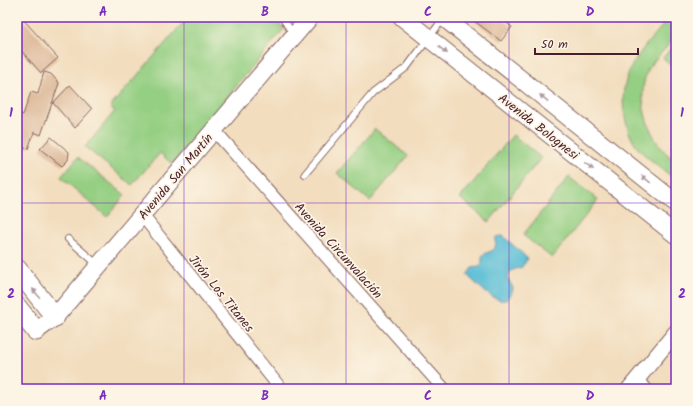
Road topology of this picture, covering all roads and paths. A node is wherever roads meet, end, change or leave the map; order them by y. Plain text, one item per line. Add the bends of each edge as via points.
1 (282, 17) edge
2 (310, 17) edge
3 (402, 17) edge
4 (443, 17) edge
5 (294, 36) junction
6 (428, 38) junction
7 (214, 130) junction
8 (305, 174) dead end
9 (676, 203) edge
10 (142, 215) junction
11 (676, 235) edge
12 (68, 239) dead end
13 (98, 266) junction
14 (17, 269) edge
15 (17, 307) edge
16 (55, 317) junction
17 (36, 331) joint
18 (676, 332) edge
19 (637, 386) edge
20 (281, 389) edge
21 (444, 389) edge

1 - 5 lane
2 - 5 main road, Avenida San Martín
3 - 6 main road, Avenida Bolognesi
4 - 6 lane
9 -> 4 main road, Avenida Bolognesi
5 - 7 main road, Avenida San Martín
6 - 8 lane via 406,67 373,93
6 -> 11 main road, Avenida Bolognesi
7 - 10 main road, Avenida San Martín
7 - 21 street, Avenida Circunvalación
10 - 13 main road, Avenida San Martín
10 - 20 street, Jirón Los Titanes
12 - 13 lane
13 - 16 main road, Avenida San Martín
16 -> 14 main road
15 - 17 main road
16 - 17 main road, Avenida San Martín
18 - 19 street

